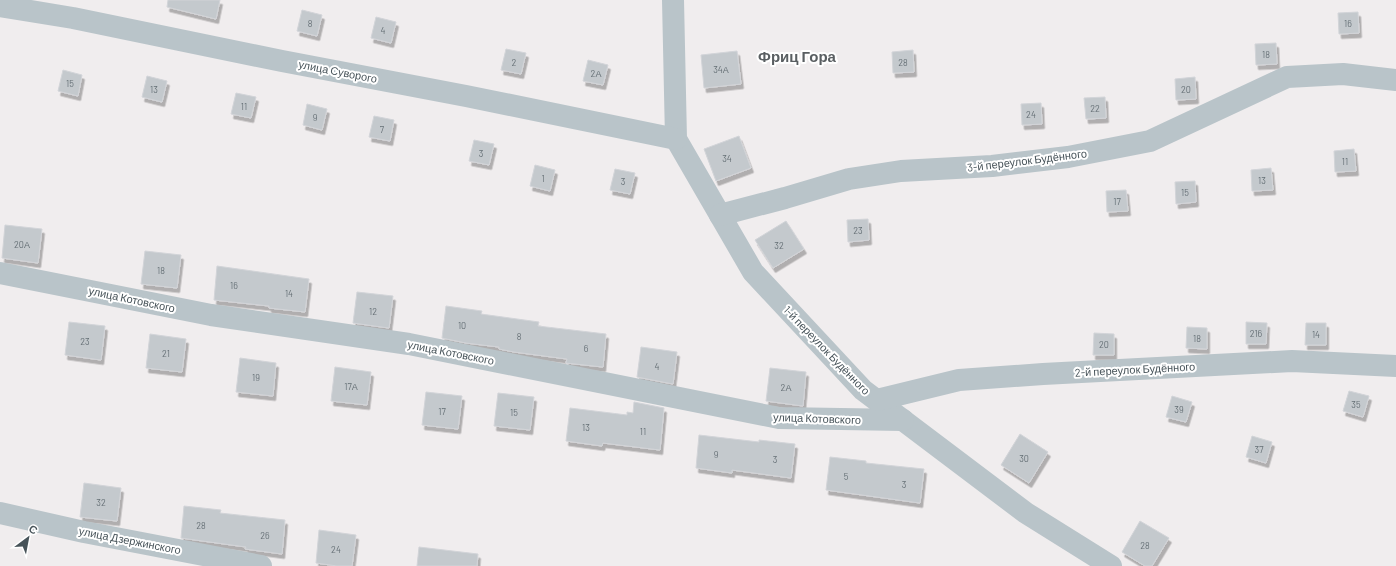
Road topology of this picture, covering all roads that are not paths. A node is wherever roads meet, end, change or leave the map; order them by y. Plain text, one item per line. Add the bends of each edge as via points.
1 (674, 0) edge
2 (0, 6) edge
3 (1396, 80) edge
4 (676, 139) junction
5 (720, 215) junction
6 (0, 272) edge
7 (1396, 366) edge
8 (877, 400) junction
9 (903, 420) junction
10 (0, 513) edge
11 (261, 566) edge
12 (1111, 566) edge

1 - 4 street
2 - 4 street, улица Суворого via 73,18
3 - 5 street, 3-й переулок Будённого via 1343,74 1287,77 1150,141 1068,157 992,166 901,171 849,179
4 - 5 street, 1-й переулок Будённого
5 - 8 street, 1-й переулок Будённого via 753,272 863,390
6 - 9 street, улица Котовского via 211,315 409,344 779,418
7 - 8 street, 2-й переулок Будённого via 1292,361 1042,374 959,380
8 - 9 street, 1-й переулок Будённого
9 - 12 street, 1-й переулок Будённого via 1026,513
10 - 11 street, улица Дзержинского

